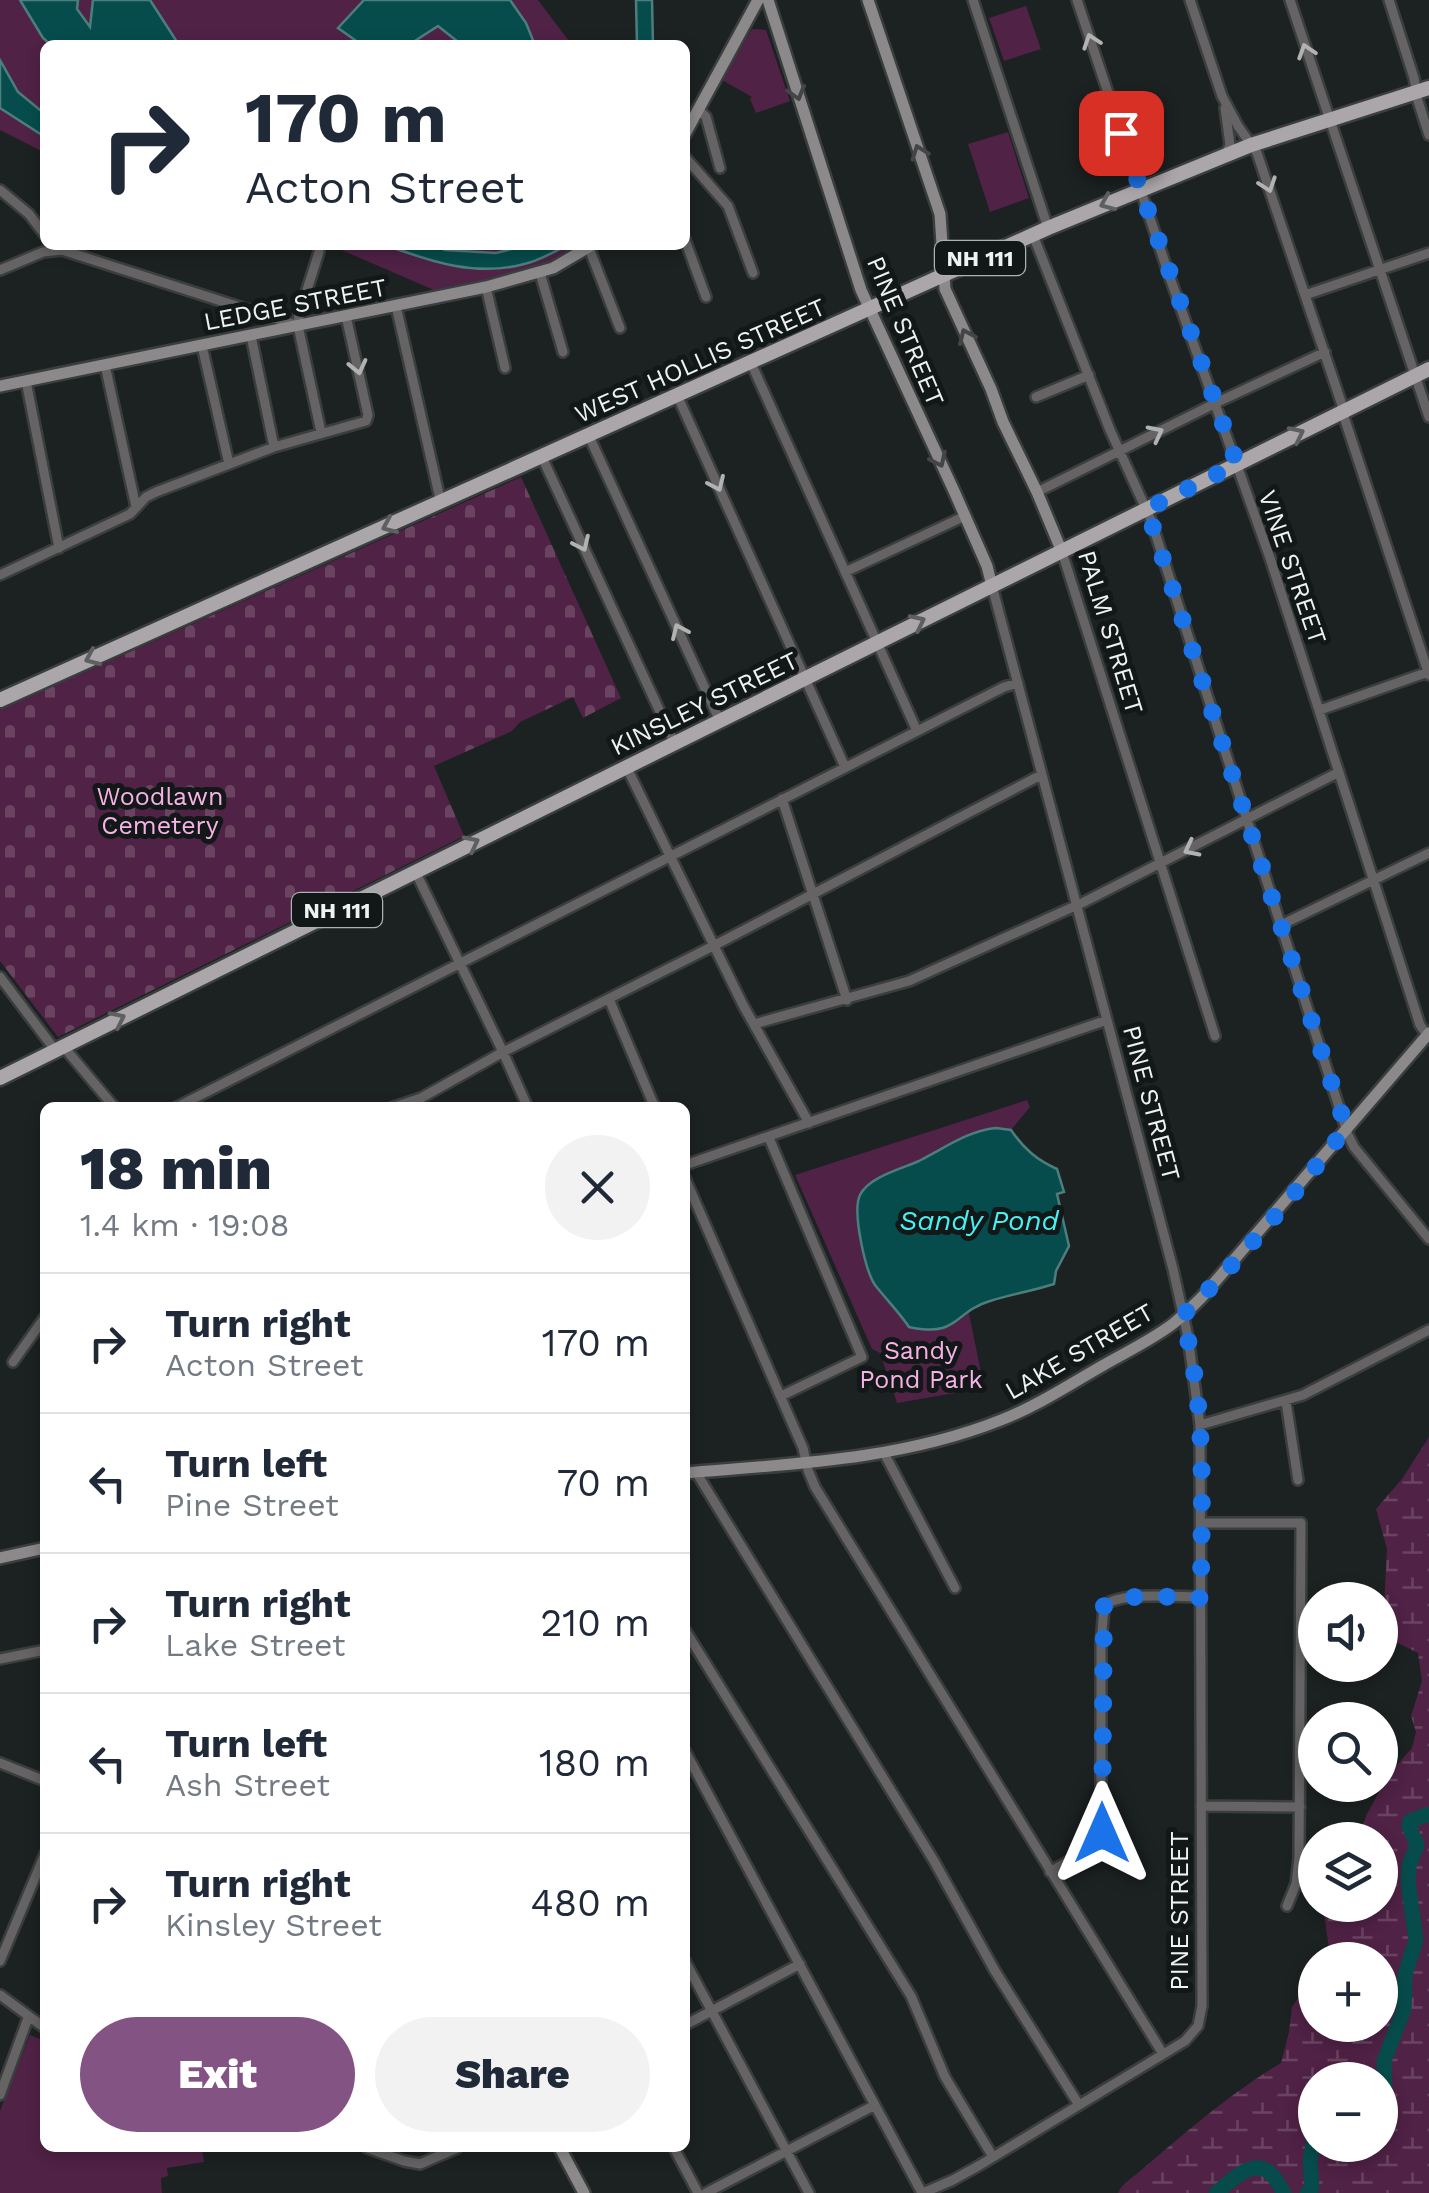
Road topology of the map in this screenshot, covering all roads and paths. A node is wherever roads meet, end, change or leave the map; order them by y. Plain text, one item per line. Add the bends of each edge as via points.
1 (758, 0) edge
2 (768, 0) edge
3 (868, 0) edge
4 (973, 0) edge
5 (1076, 0) edge
6 (1190, 0) edge
7 (1290, 0) edge
8 (1389, 0) edge
9 (1423, 90) edge
10 (1222, 96) junction
11 (698, 109) junction
12 (1329, 120) junction
13 (690, 124) edge
14 (1429, 136) edge
15 (1251, 144) junction
16 (1226, 154) junction
17 (690, 163) edge
18 (720, 168) dead end
19 (1140, 189) junction
20 (0, 190) edge
21 (40, 228) edge
22 (1048, 228) junction
23 (1033, 235) junction
24 (45, 250) edge
25 (62, 250) edge
26 (585, 250) edge
27 (592, 250) edge
28 (689, 250) edge
29 (318, 252) dead end
30 (943, 252) junction
31 (1429, 254) edge
32 (963, 266) junction
33 (0, 270) edge
34 (1381, 270) junction
35 (540, 273) junction
36 (753, 273) dead end
37 (943, 275) junction
38 (486, 287) junction
39 (1305, 295) junction
40 (706, 297) dead end
41 (396, 306) junction
42 (870, 309) junction
43 (346, 316) junction
44 (298, 326) junction
45 (620, 328) dead end
46 (251, 336) junction
47 (202, 346) junction
48 (563, 352) dead end
49 (1325, 352) junction
50 (750, 363) junction
51 (106, 365) junction
52 (505, 368) dead end
53 (1422, 372) edge
54 (1089, 375) junction
55 (26, 381) junction
56 (0, 386) edge
57 (677, 395) junction
58 (1036, 396) dead end
59 (1216, 403) junction
60 (1344, 412) junction
61 (1429, 417) edge
62 (320, 432) junction
63 (588, 434) junction
64 (274, 447) junction
65 (1120, 452) junction
66 (541, 456) junction
67 (229, 464) junction
68 (1237, 464) junction
69 (1038, 492) junction
70 (441, 502) junction
71 (136, 507) junction
72 (1147, 509) junction
73 (965, 516) junction
74 (59, 548) junction
75 (1062, 552) junction
76 (846, 572) junction
77 (0, 575) edge
78 (992, 586) junction
79 (878, 642) junction
80 (1424, 644) edge
81 (1429, 673) edge
82 (806, 678) junction
83 (1018, 683) junction
84 (0, 700) edge
85 (1320, 710) junction
86 (719, 719) junction
87 (917, 731) junction
88 (674, 742) junction
89 (626, 766) junction
90 (846, 768) junction
91 (1339, 772) junction
92 (1041, 775) junction
93 (782, 799) junction
94 (1247, 820) junction
95 (1429, 853) edge
96 (669, 856) junction
97 (1160, 864) junction
98 (415, 871) junction
99 (1374, 882) junction
100 (814, 893) junction
101 (1076, 906) junction
102 (1281, 925) junction
103 (714, 946) junction
104 (460, 962) junction
105 (0, 978) edge
106 (609, 998) junction
107 (847, 1000) junction
108 (1107, 1020) junction
109 (754, 1024) junction
110 (1428, 1034) edge
111 (1215, 1036) dead end
112 (59, 1048) junction
113 (504, 1052) junction
114 (0, 1078) edge
115 (110, 1102) edge
116 (187, 1102) edge
117 (423, 1102) edge
118 (525, 1102) edge
119 (652, 1102) edge
120 (808, 1124) junction
121 (1346, 1128) junction
122 (769, 1138) junction
123 (690, 1163) edge
124 (690, 1189) edge
125 (1429, 1220) edge
126 (1420, 1228) junction
127 (1429, 1238) edge
128 (1182, 1316) junction
129 (40, 1324) edge
130 (1429, 1330) edge
131 (13, 1362) dead end
132 (781, 1396) junction
133 (1286, 1402) junction
134 (1200, 1425) junction
135 (884, 1453) junction
136 (806, 1462) junction
137 (690, 1471) edge
138 (690, 1474) edge
139 (1298, 1480) dead end
140 (1201, 1523) junction
141 (40, 1549) edge
142 (0, 1558) edge
143 (956, 1588) dead end
144 (1201, 1598) junction
145 (690, 1638) edge
146 (40, 1651) edge
147 (0, 1659) edge
148 (690, 1761) edge
149 (0, 1763) edge
150 (40, 1779) edge
151 (1202, 1806) junction
152 (1300, 1807) junction
153 (40, 1866) edge
154 (1050, 1872) junction
155 (1287, 1906) dead end
156 (0, 1961) edge
157 (800, 1964) junction
158 (690, 1970) edge
159 (0, 1996) edge
160 (711, 2010) junction
161 (28, 2018) junction
162 (690, 2021) edge
163 (40, 2025) edge
164 (1163, 2054) junction
165 (0, 2095) edge
166 (1079, 2104) junction
167 (875, 2105) junction
168 (787, 2150) junction
169 (378, 2152) edge
170 (448, 2152) edge
171 (562, 2152) edge
172 (676, 2152) edge
173 (993, 2157) junction
174 (584, 2193) edge
175 (698, 2193) edge
176 (706, 2193) edge
177 (809, 2193) edge
178 (922, 2193) edge

1 - 11 street
2 -> 42 street, PINE STREET
30 -> 3 street, PALM STREET via 940,214
4 - 22 street
19 -> 5 street, VINE STREET
6 - 10 street
12 -> 7 street
8 - 9 street
9 - 12 main road, WEST HOLLIS STREET / NH 111
9 - 14 street
10 - 15 street
10 - 16 street
11 - 13 street
11 - 18 street
12 - 15 main road, WEST HOLLIS STREET / NH 111
12 - 34 street
15 - 16 main road, WEST HOLLIS STREET / NH 111
15 -> 39 street
16 - 19 main road, WEST HOLLIS STREET / NH 111
17 - 36 street via 728,206
19 -> 22 main road, WEST HOLLIS STREET / NH 111
19 - 59 street, VINE STREET
20 - 21 street
22 - 23 main road, WEST HOLLIS STREET / NH 111
23 - 32 main road, WEST HOLLIS STREET / NH 111
23 - 54 street
24 - 33 street
25 - 44 street
26 - 35 street, LEDGE STREET
27 - 45 street
28 - 40 street
29 - 44 street
30 - 32 street
30 - 37 street, PALM STREET
31 - 34 street
32 - 37 main road, WEST HOLLIS STREET / NH 111
34 - 39 street
34 - 53 street
35 - 38 street, LEDGE STREET
35 - 48 street
37 - 42 main road, WEST HOLLIS STREET / NH 111
69 -> 37 street, PALM STREET
38 - 41 street, LEDGE STREET
38 - 52 street
39 - 49 street
41 - 43 street, LEDGE STREET
41 - 70 street
42 - 50 main road, WEST HOLLIS STREET / NH 111
42 -> 73 street, PINE STREET
43 - 44 street, LEDGE STREET
43 -> 62 street via 368,418
44 - 46 street, LEDGE STREET
44 - 62 street
46 - 47 street, LEDGE STREET
46 - 64 street
47 - 51 street, LEDGE STREET
47 - 67 street
49 - 59 street
49 - 60 street
50 - 57 main road, WEST HOLLIS STREET / NH 111
50 - 76 street
51 - 55 street, LEDGE STREET
51 - 71 street
53 - 60 main road, KINSLEY STREET / NH 111
53 - 61 street
54 - 58 street
54 - 65 street
55 - 56 street, LEDGE STREET
55 - 74 street
57 - 63 main road, WEST HOLLIS STREET / NH 111
57 -> 82 street
65 -> 59 street
59 - 68 street, VINE STREET
68 -> 60 main road, KINSLEY STREET / NH 111
60 - 80 street
62 - 64 street
63 - 66 main road, WEST HOLLIS STREET / NH 111
86 -> 63 street
64 - 67 street
65 - 69 street
65 - 72 street
66 - 70 main road, WEST HOLLIS STREET / NH 111
66 -> 88 street
67 - 71 street via 156,492
68 - 72 main road, KINSLEY STREET / NH 111
68 - 85 street, VINE STREET
69 - 75 street, PALM STREET
70 -> 84 main road, WEST HOLLIS STREET / NH 111
71 - 74 street
72 - 75 main road, KINSLEY STREET / NH 111
72 - 94 street
73 - 76 street
73 - 78 street, PINE STREET
74 - 77 street
75 - 78 main road, KINSLEY STREET / NH 111
75 - 97 street, PALM STREET
76 - 79 street
79 -> 78 main road, KINSLEY STREET / NH 111
78 - 83 street, PINE STREET
79 - 82 main road, KINSLEY STREET / NH 111
79 - 87 street
80 - 81 street
81 - 85 street
82 - 86 main road, KINSLEY STREET / NH 111
82 - 90 street
83 - 87 street
83 - 92 street, PINE STREET
85 - 91 street, VINE STREET
86 - 88 main road, KINSLEY STREET / NH 111
87 - 90 street
88 - 89 main road, KINSLEY STREET / NH 111
89 - 96 street
98 -> 89 main road, KINSLEY STREET / NH 111
90 - 93 street
91 - 94 street
91 - 99 street, VINE STREET
92 - 100 street
92 - 101 street, PINE STREET
93 - 96 street
93 - 100 street
94 -> 97 street
94 - 102 street
95 - 99 street
96 - 103 street
96 - 104 street
97 - 101 street
97 - 111 street, PALM STREET
98 - 104 street
112 -> 98 main road, KINSLEY STREET / NH 111
99 - 102 street
99 - 110 street, VINE STREET
100 - 103 street
100 - 107 street
101 - 107 street via 910,981
101 - 108 street, PINE STREET
102 - 121 street
103 - 106 street
103 - 109 street
104 - 113 street
104 - 116 street
105 - 112 street
106 - 113 street
106 - 119 street
107 - 109 street
108 - 120 street
108 - 128 street, PINE STREET
109 - 120 street
110 - 121 street, LAKE STREET
112 - 114 main road, KINSLEY STREET / NH 111
112 - 115 street
113 - 117 street
113 - 118 street
120 - 122 street
121 - 126 street
121 - 128 street, LAKE STREET
122 - 123 street
122 - 132 street via 862,1356
124 - 132 street
125 - 126 street
126 - 127 street
128 - 134 street, PINE STREET
128 - 135 street, LAKE STREET via 1005,1419
129 - 131 street
130 - 133 street
132 - 136 street
133 - 134 street
133 - 139 street
134 - 140 street, PINE STREET
135 - 136 street, LAKE STREET
135 - 143 street
136 - 137 street, LAKE STREET
136 - 154 street
138 - 166 street
140 - 144 street, PINE STREET
140 - 152 street via 1301,1523
141 - 142 street
144 - 151 street, PINE STREET
144 - 154 street via 1124,1598 1104,1606 1102,1833 1092,1848
145 - 173 street via 910,1996 945,2077
146 - 147 street
148 - 157 street
149 - 150 street
151 - 152 street
151 - 164 street, PINE STREET via 1200,2016 1192,2034
152 - 155 street via 1298,1871
153 - 156 street
154 - 164 street
157 - 160 street
157 - 167 street
158 - 160 street
159 - 161 street
160 - 162 street
160 - 168 street
161 - 163 street
161 - 165 street
164 - 166 street, PINE STREET
166 - 173 street, PINE STREET
167 - 168 street
167 - 178 street
168 - 176 street
168 - 177 street
169 - 170 street via 420,2164
171 - 174 street
172 - 175 street
173 - 178 street, PINE STREET

